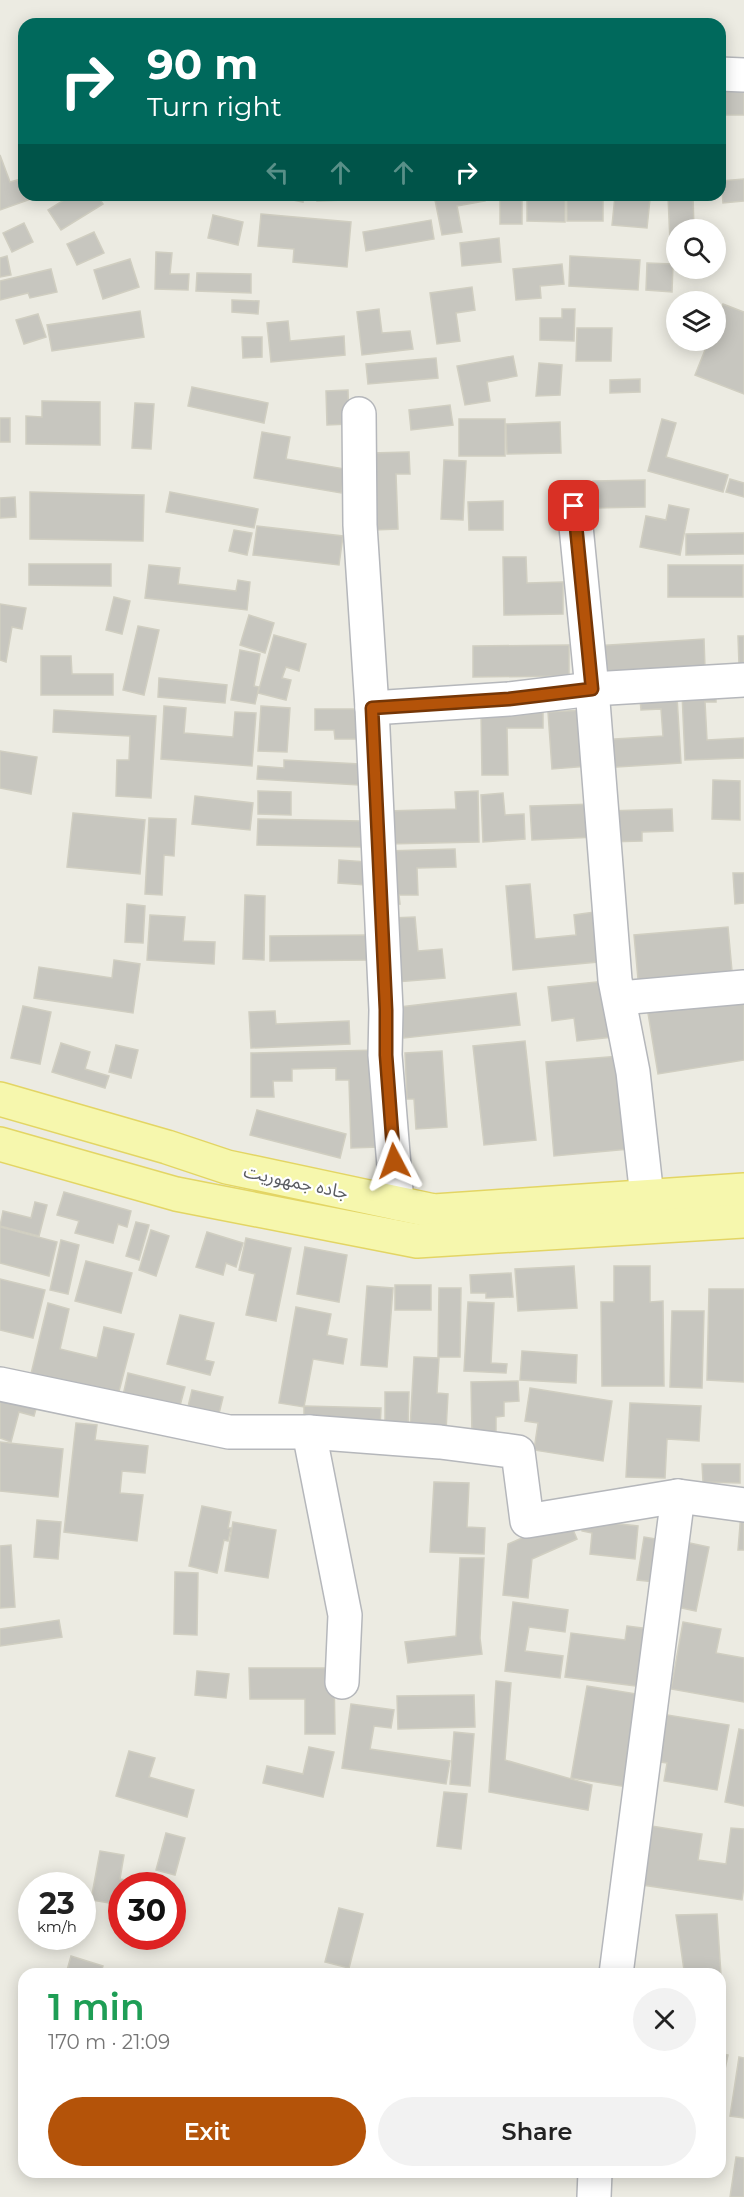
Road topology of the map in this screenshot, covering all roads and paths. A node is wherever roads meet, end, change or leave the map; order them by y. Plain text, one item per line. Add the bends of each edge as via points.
1 (726, 74) edge
2 (744, 75) edge
3 (359, 414) dead end
4 (574, 506) dead end
5 (744, 680) edge
6 (592, 689) junction
7 (372, 708) junction
8 (744, 987) edge
9 (620, 998) junction
10 (0, 1099) edge
11 (0, 1144) edge
12 (744, 1190) edge
13 (397, 1203) junction
14 (654, 1207) junction
15 (744, 1221) edge
16 (0, 1384) edge
17 (309, 1432) junction
18 (678, 1497) junction
19 (744, 1504) edge
20 (342, 1682) dead end
21 (617, 1968) edge
22 (595, 2178) edge
23 (594, 2197) edge

1 - 2 street
3 - 7 street via 360,525
4 - 6 street
5 - 6 street
6 - 7 street
6 - 9 street via 615,980
7 - 13 street via 386,1055
8 - 9 street
9 - 14 street
10 - 13 main road, جاده جمهوریت via 227,1167
11 - 14 main road, جاده جمهوریت via 176,1194 417,1241
12 - 14 main road, جاده جمهوریت
13 - 14 main road, جاده جمهوریت via 434,1210
14 - 15 main road, جاده جمهوریت
16 - 17 street via 229,1432
17 - 18 street via 518,1452 527,1521
17 - 20 street via 345,1615
18 - 19 street
18 - 21 street
22 - 23 street

